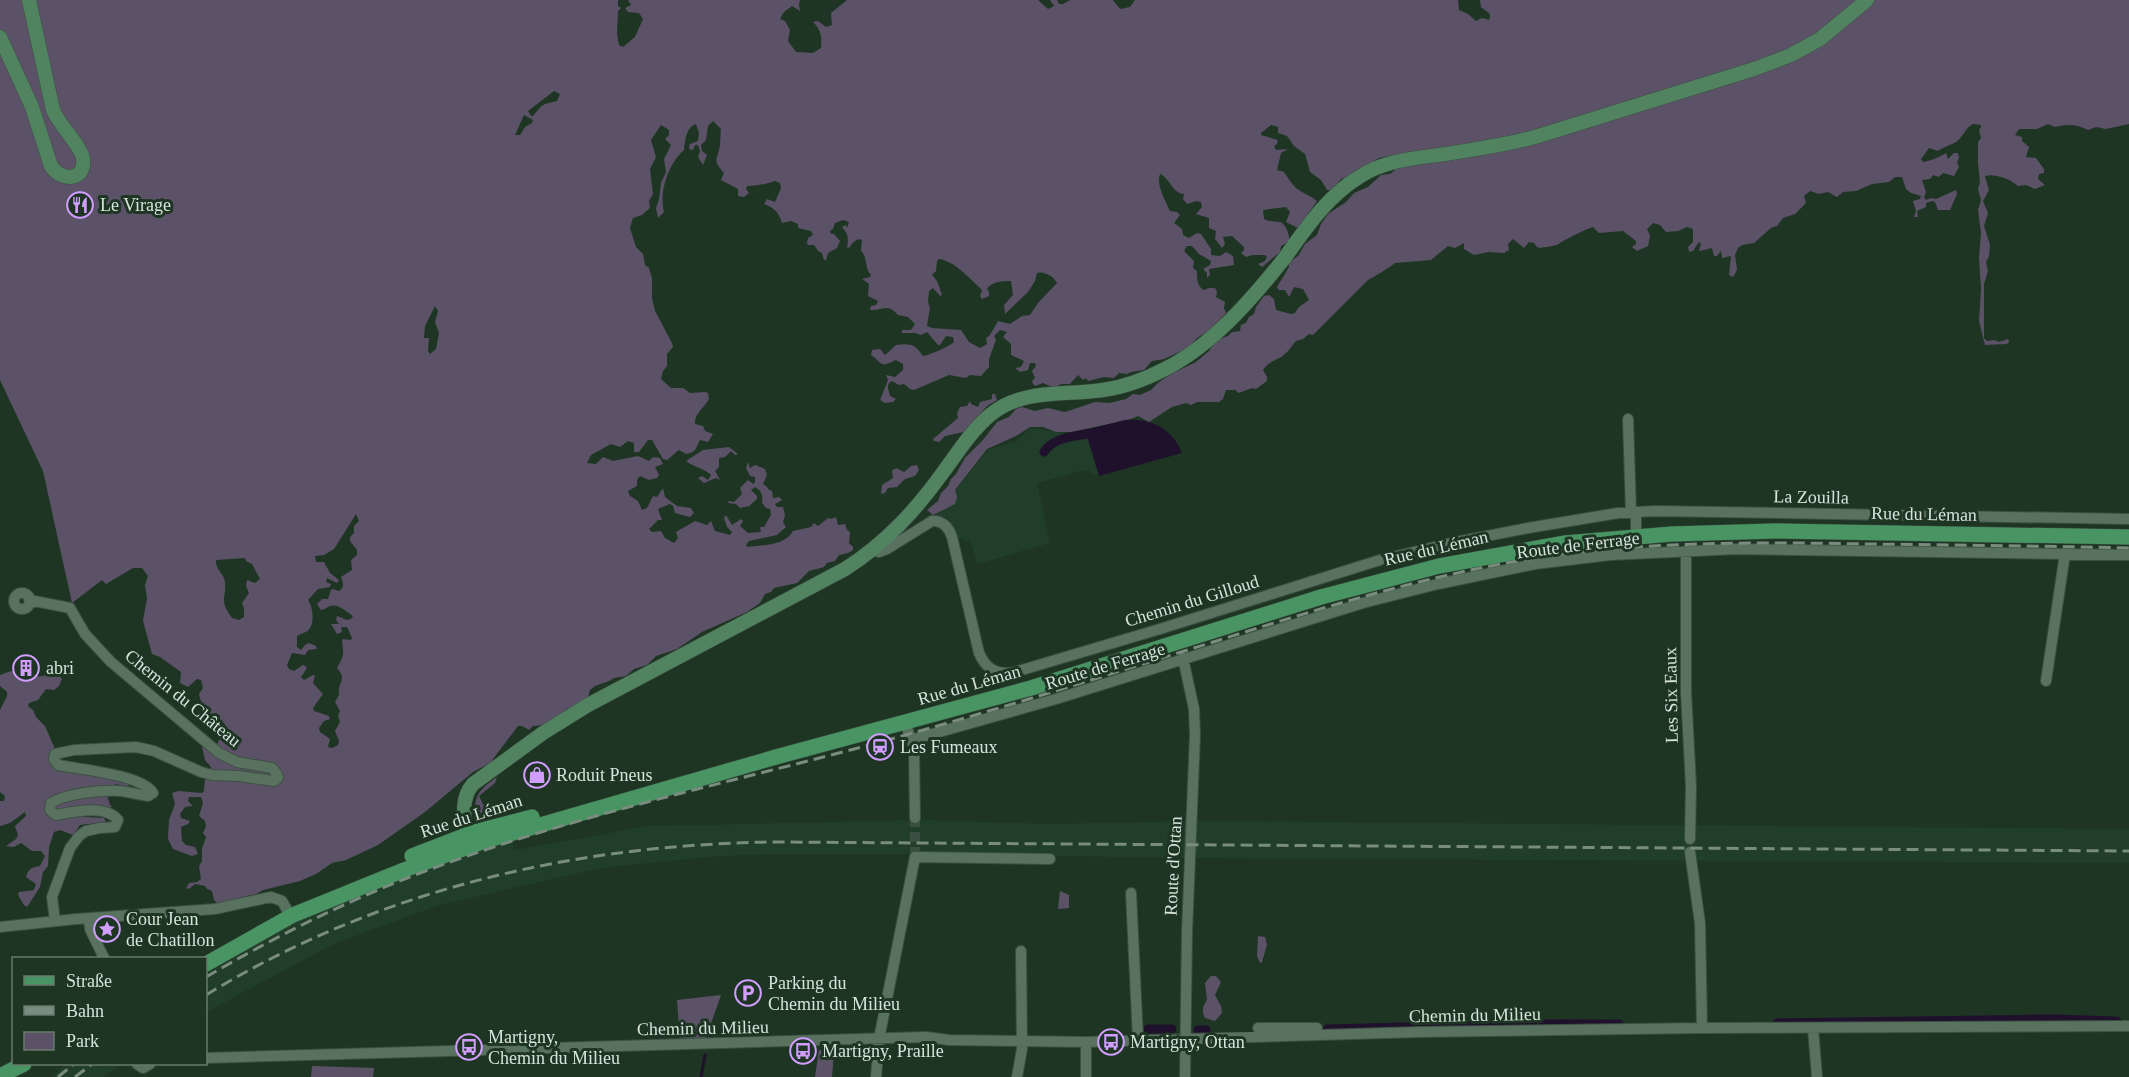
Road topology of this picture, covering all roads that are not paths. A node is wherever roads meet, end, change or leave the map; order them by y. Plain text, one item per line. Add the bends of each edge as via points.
1 (29, 0) edge
2 (1867, 0) edge
3 (0, 37) edge
4 (1628, 419) dead end
5 (1634, 512) junction
6 (2129, 519) edge
7 (1636, 536) junction
8 (2129, 537) edge
9 (873, 550) junction
10 (1686, 551) junction
11 (2065, 554) junction
12 (2129, 555) edge
13 (29, 600) dead end
14 (1183, 658) junction
15 (2046, 681) dead end
16 (905, 723) junction
17 (911, 740) junction
18 (915, 818) tunnel mouth
19 (475, 838) junction
20 (1690, 839) dead end
21 (1690, 852) dead end
22 (1050, 859) dead end
23 (1131, 893) dead end
24 (292, 916) junction
25 (89, 918) junction
26 (55, 921) junction
27 (0, 927) edge
28 (1021, 951) dead end
29 (104, 957) edge
30 (207, 963) edge
31 (2129, 1026) edge
32 (1258, 1028) dead end
33 (1317, 1028) dead end
34 (1702, 1028) junction
35 (1813, 1028) junction
36 (879, 1039) junction
37 (1138, 1039) junction
38 (1184, 1039) junction
39 (1022, 1041) junction
40 (1086, 1042) junction
41 (207, 1058) edge
42 (22, 1065) edge
43 (0, 1076) edge
44 (876, 1077) edge
45 (1017, 1077) edge
46 (1086, 1077) edge
47 (1185, 1077) edge
48 (1817, 1077) edge

1 - 3 street via 53,110 83,157 76,175 63,177 51,166 29,100
2 - 9 street via 1821,39 1791,56 1754,69 1505,145 1386,164 1359,176 1317,214 1256,291 1194,351 1159,372 1120,387 1035,396 999,408 977,428 907,518
4 - 5 street
5 - 6 street, La Zouilla
5 - 7 street
5 - 9 street, Chemin du Gilloud via 1528,528 1380,560 1009,673 989,668 979,653 952,537 944,524 937,520 929,522 887,549
7 - 8 main road, Rue du Léman via 1774,531
7 - 16 main road, Rue du Léman via 1495,555 1379,581
9 - 19 street via 845,569 596,700 478,781 467,800
10 - 11 street, Route de Ferrage
10 - 14 street, Route de Ferrage via 1535,564 1438,584
10 - 20 street, Les Six Eaux
11 - 12 street, Route de Ferrage
11 - 15 street
13 - 26 street, Chemin du Château via 70,608 85,634 111,662 219,753 237,762 272,768 278,774 274,782 212,775 136,747 55,754 59,766 123,778 145,785 153,793 148,796 103,791 51,803 50,810 56,815 86,811 110,814 118,820 115,827 81,834 70,848 52,897
14 - 17 street, Route de Ferrage
14 - 38 street, Route d'Ottan via 1196,735
16 - 17 street
16 - 19 main road, Rue du Léman
17 - 18 street
19 - 24 main road, Rue du Léman via 378,870
21 - 34 street via 1700,923
22 - 36 street via 915,857
23 - 37 street
24 - 25 street via 282,901 271,897 215,909
24 - 30 main road, Rue du Léman
25 - 26 street
25 - 29 street
26 - 27 street
28 - 39 street
31 - 35 street, Chemin du Milieu
32 - 33 street
34 - 35 street, Chemin du Milieu
34 - 38 street, Chemin du Milieu
35 - 48 street
36 - 39 street, Chemin du Milieu
36 - 41 street, Chemin du Milieu
36 - 44 street
37 - 38 street, Chemin du Milieu
37 - 40 street, Chemin du Milieu
38 - 47 street, Route d'Ottan
39 - 40 street, Chemin du Milieu
39 - 45 street
40 - 46 street
42 - 43 main road

